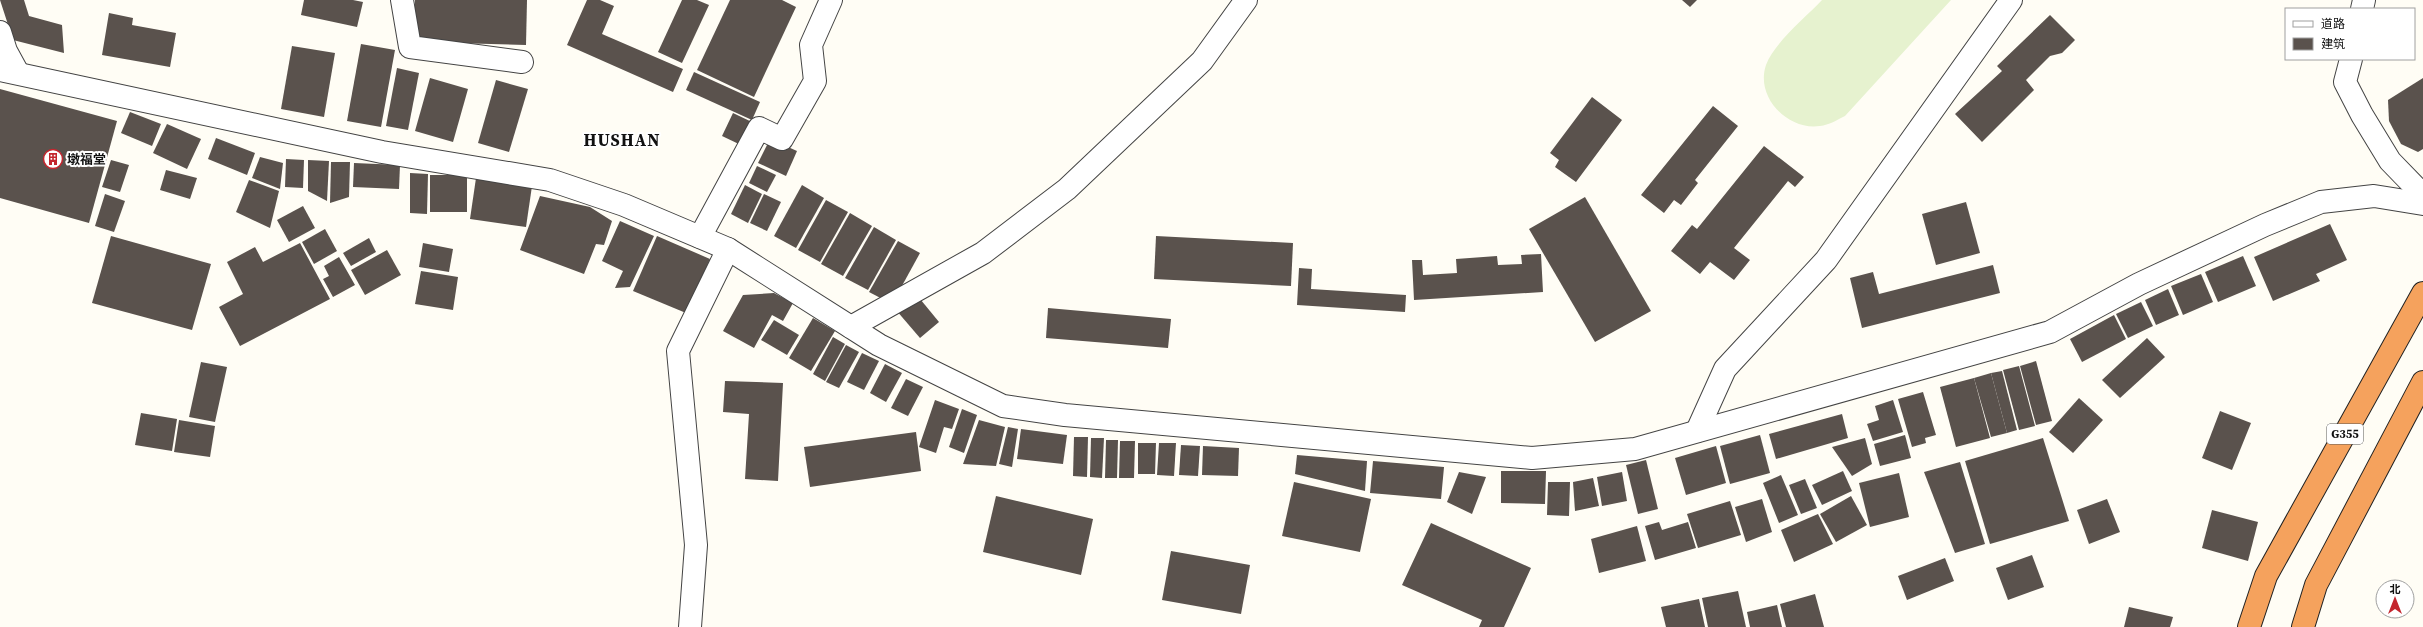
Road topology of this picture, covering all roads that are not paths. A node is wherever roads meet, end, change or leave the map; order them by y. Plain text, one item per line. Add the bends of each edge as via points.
1 (402, 0) edge
2 (831, 0) edge
3 (1246, 0) edge
4 (2011, 0) edge
5 (0, 32) edge
6 (2351, 60) edge
7 (522, 62) dead end
8 (9, 72) edge
9 (2423, 195) edge
10 (2423, 204) edge
11 (700, 237) junction
12 (728, 249) junction
13 (2423, 292) edge
14 (850, 327) junction
15 (2423, 382) edge
16 (1697, 431) junction
17 (690, 627) edge
18 (2249, 627) edge
19 (2303, 627) edge

1 - 7 street via 410,47
2 - 11 street via 811,46 815,81 782,139 759,128
3 - 14 street via 1202,61 1068,189 983,253
4 - 16 street via 1826,260 1725,369
5 - 8 street
6 - 9 street via 2345,82 2362,115 2390,161
8 - 11 street via 382,152 550,180 624,205
10 - 16 street via 2374,196 2321,202 2265,224 2139,284 2050,332
11 - 12 street
12 - 14 street
12 - 17 street via 678,351 696,545
13 - 18 highway, G355 via 2266,576
14 - 16 street via 879,345 1003,406 1065,415 1532,458 1635,449
15 - 19 highway via 2316,585

